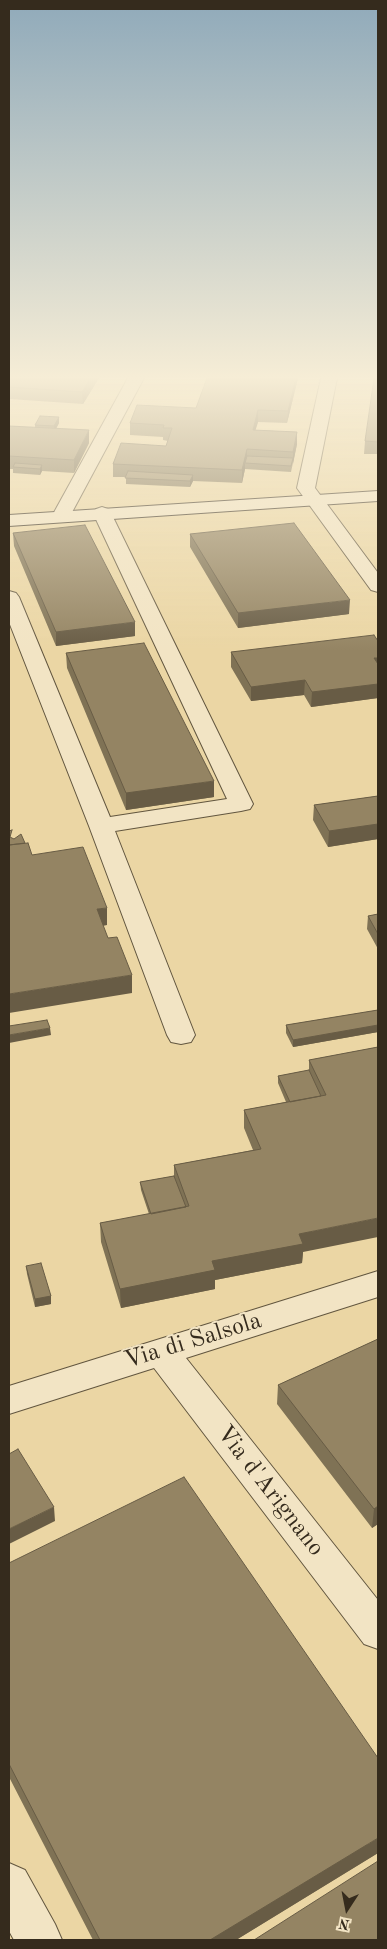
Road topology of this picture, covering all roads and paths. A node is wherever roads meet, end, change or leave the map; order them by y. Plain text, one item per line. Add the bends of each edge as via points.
1 (87, 469) edge
2 (310, 469) edge
3 (378, 496) edge
4 (314, 500) junction
5 (102, 513) junction
6 (61, 516) junction
7 (9, 521) edge
8 (378, 586) edge
9 (9, 597) edge
10 (101, 826) junction
11 (181, 1035) dead end
12 (378, 1284) edge
13 (161, 1351) junction
14 (9, 1400) edge
15 (378, 1631) edge
16 (9, 1886) edge
17 (39, 1940) edge

1 - 6 street
2 - 4 street via 306,488
3 - 4 street
4 - 5 street
4 - 8 street
5 - 6 street
5 - 10 street via 240,804
6 - 7 street
9 - 10 street
10 - 11 street
12 - 13 street, Via di Salsola
13 - 14 street, Via di Salsola
13 - 15 street, Via d'Arignano
16 - 17 street

